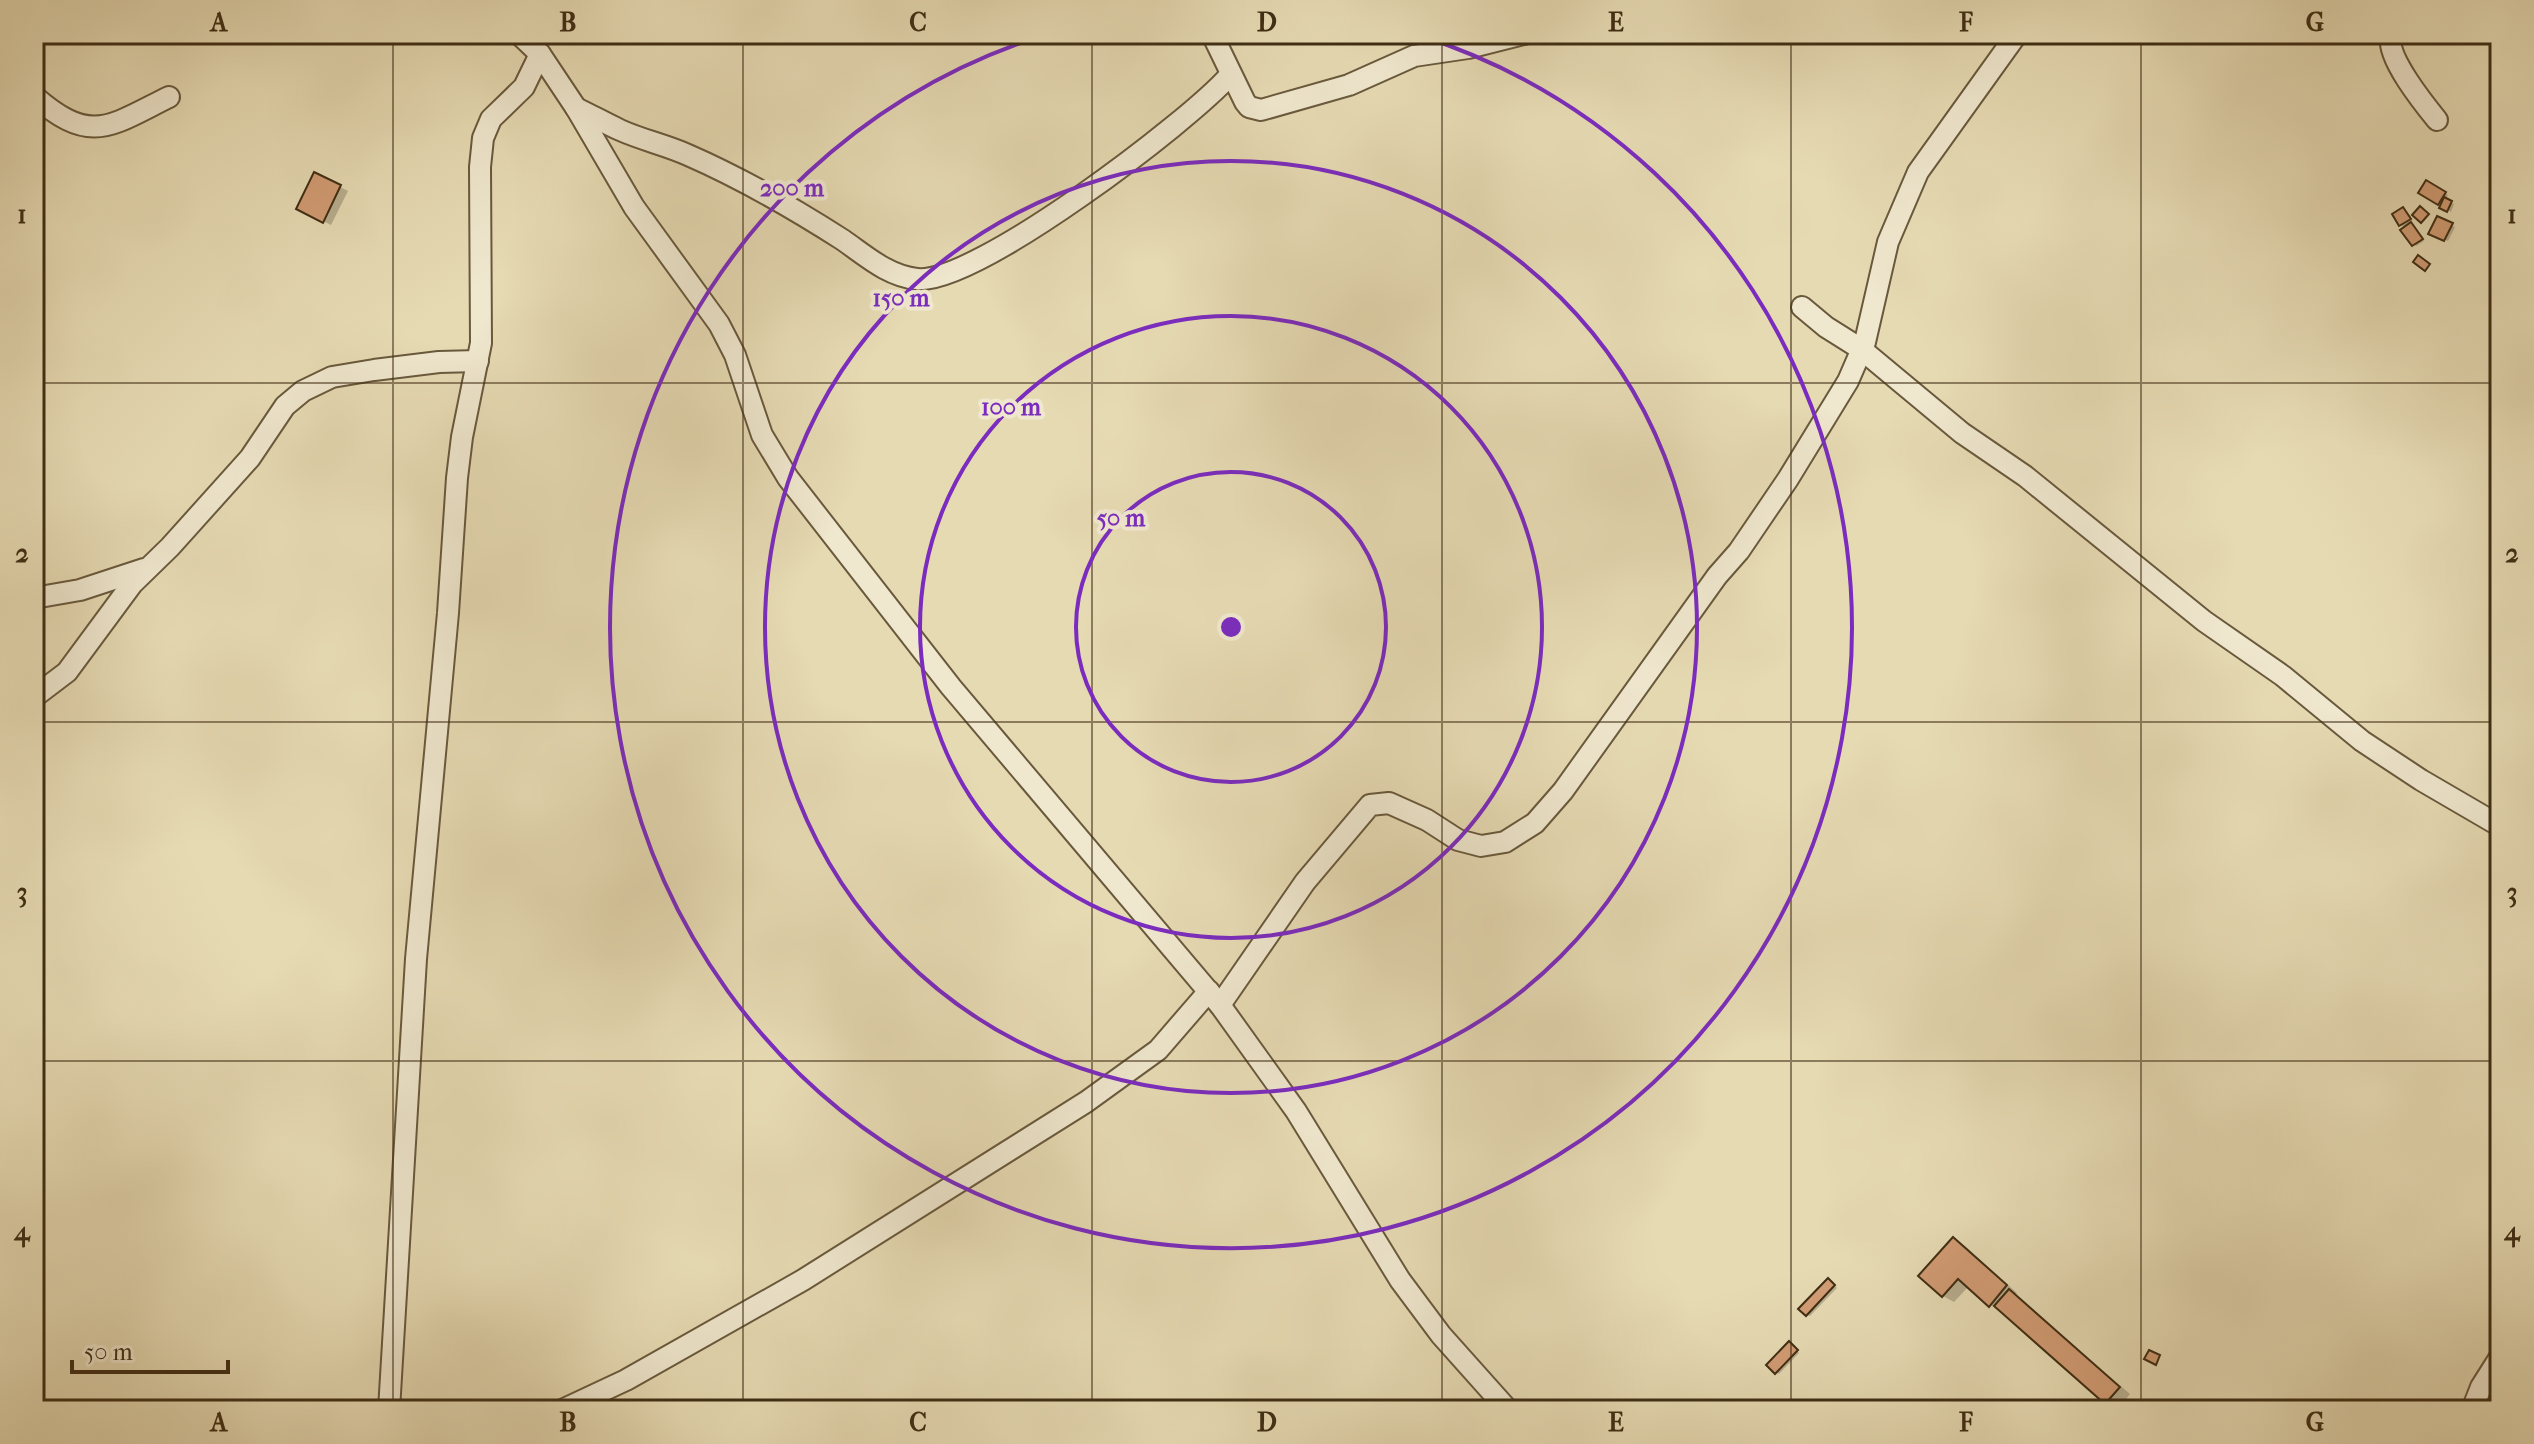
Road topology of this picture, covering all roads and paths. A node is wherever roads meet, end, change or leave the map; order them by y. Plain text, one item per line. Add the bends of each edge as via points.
1 (519, 34) edge
2 (1212, 34) edge
3 (1524, 34) edge
4 (2017, 34) edge
5 (2390, 35) edge
6 (540, 54) junction
7 (1230, 75) junction
8 (34, 96) edge
9 (169, 97) dead end
10 (576, 108) junction
11 (2437, 120) dead end
12 (1802, 307) dead end
13 (1861, 349) junction
14 (478, 361) junction
15 (151, 567) junction
16 (34, 598) edge
17 (34, 697) edge
18 (2500, 826) edge
19 (1214, 998) junction
20 (2500, 1357) edge
21 (389, 1410) edge
22 (562, 1410) edge
23 (1508, 1410) edge
24 (2472, 1410) edge

1 - 6 street
2 - 7 street
3 - 7 street via 1414,56 1349,85 1261,110 1249,107
4 - 13 street via 1908,192 1888,242
5 - 11 street via 2394,55 2414,92
6 - 10 street
6 - 14 street via 524,87 491,119 483,138
7 - 10 street via 1128,162 1030,230 959,268 921,280 882,267 748,183
8 - 9 street via 90,129 108,127
10 - 19 street via 634,207 719,324 762,435 788,478 951,687
12 - 13 street
13 - 18 street via 2362,741
13 - 19 street via 1837,402 1739,551 1535,823 1505,842 1481,846 1458,840 1389,803 1370,805
14 - 15 street via 332,377 303,391
14 - 21 street via 457,478 416,959
15 - 16 street via 80,590
15 - 17 street via 117,602 67,672
19 - 22 street via 1158,1050 1086,1102 803,1280
19 - 23 street via 1296,1111 1400,1280
20 - 24 street

